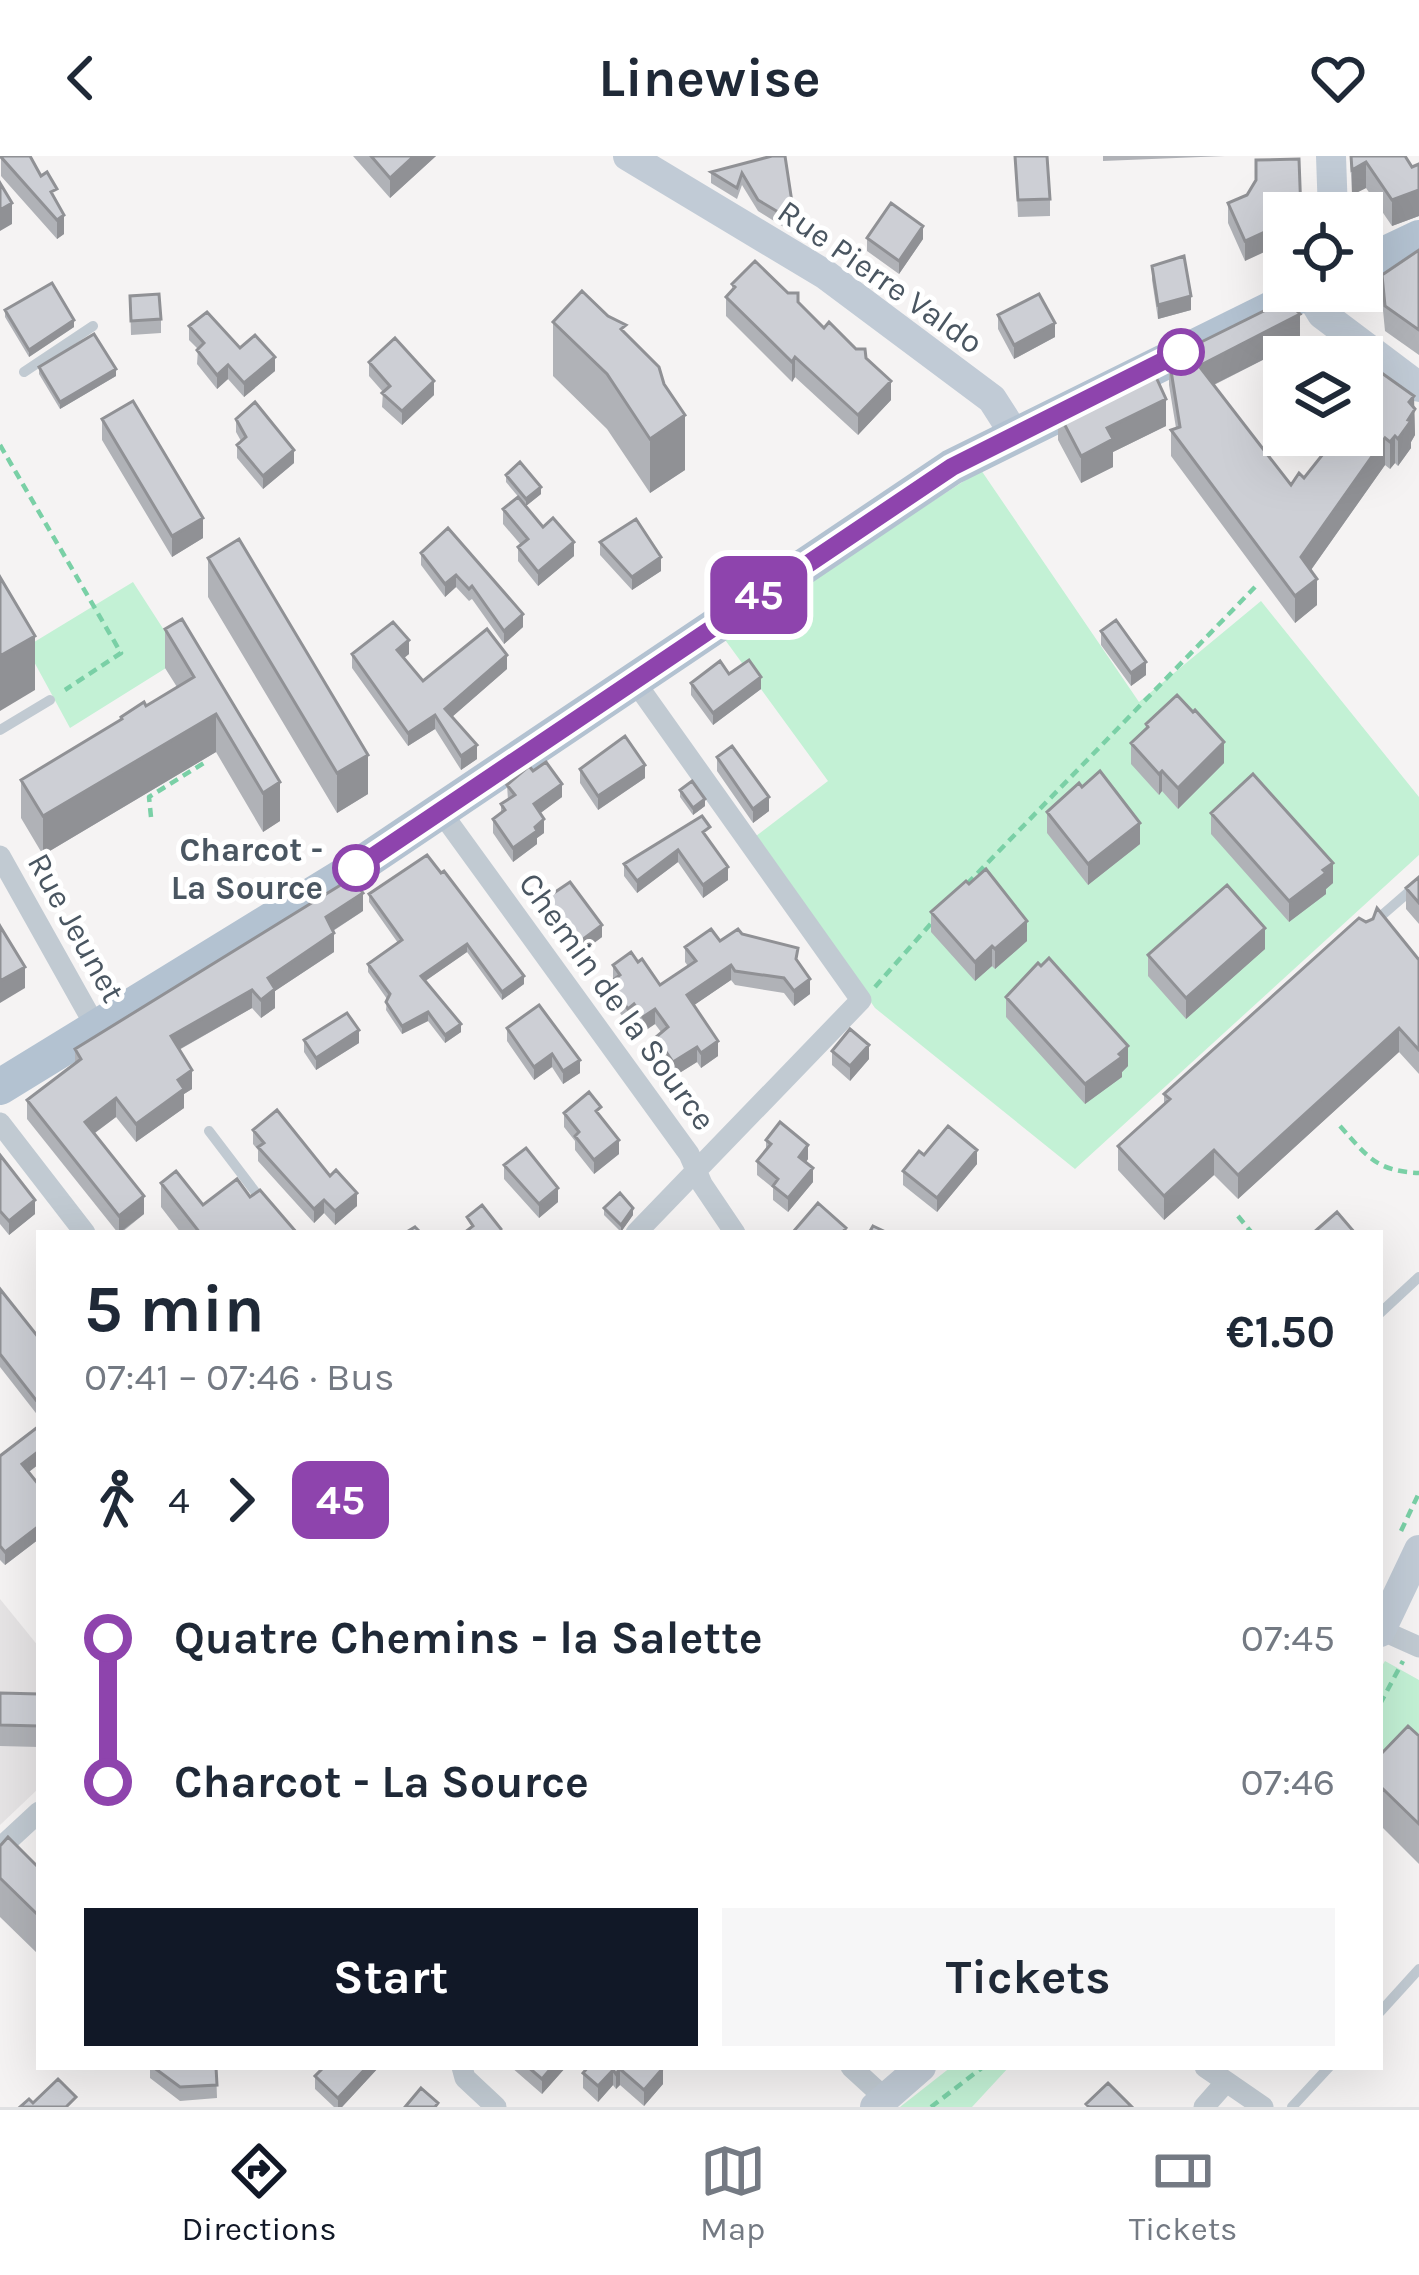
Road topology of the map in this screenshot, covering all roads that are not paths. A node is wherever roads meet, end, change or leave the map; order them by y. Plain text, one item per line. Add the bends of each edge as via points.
1 (1331, 156) edge
2 (634, 158) edge
3 (1332, 192) edge
4 (1419, 238) edge
5 (1383, 255) edge
6 (1265, 312) edge
7 (1321, 312) edge
8 (92, 326) dead end
9 (24, 371) dead end
10 (1419, 387) edge
11 (1015, 435) junction
12 (633, 679) junction
13 (50, 700) road end
14 (0, 730) edge
15 (441, 812) junction
16 (0, 856) edge
17 (1419, 883) edge
18 (1366, 936) edge
19 (97, 1029) junction
20 (0, 1087) edge
21 (0, 1123) edge
22 (208, 1131) dead end
23 (697, 1171) junction
24 (274, 1216) edge
25 (83, 1230) edge
26 (639, 1230) edge
27 (733, 1230) edge
28 (1419, 1277) edge
29 (1383, 1310) edge
30 (1419, 1550) edge
31 (1383, 1625) edge
32 (1383, 1632) edge
33 (1416, 1645) edge
34 (36, 1815) edge
35 (0, 1848) edge
36 (1419, 1969) edge
37 (1383, 2009) edge
38 (463, 2070) edge
39 (853, 2070) edge
40 (918, 2070) edge
41 (1209, 2070) edge
42 (1326, 2070) edge
43 (1226, 2082) junction
44 (880, 2103) edge
45 (496, 2107) edge
46 (1204, 2107) edge
47 (1263, 2107) edge
48 (1292, 2107) edge

1 - 3 street
2 - 11 street, Rue Pierre Valdo via 826,275 992,399
4 - 5 main road
6 - 11 main road
7 - 10 street
8 - 9 lane
11 - 12 main road via 952,467
12 - 15 main road
12 - 23 street via 861,1000
13 - 14 lane
15 - 19 main road
15 - 23 street, Chemin de la Source
16 - 19 street, Rue Jeunet
17 - 18 lane
19 - 20 main road
21 - 25 street
22 - 24 lane
23 - 26 street
23 - 27 street, Chemin de la Source
28 - 29 lane
30 - 31 street
32 - 33 street
34 - 35 street
36 - 37 lane
38 - 45 street
39 - 44 street
40 - 44 street
41 - 43 street
42 - 48 lane
43 - 46 street
43 - 47 street

